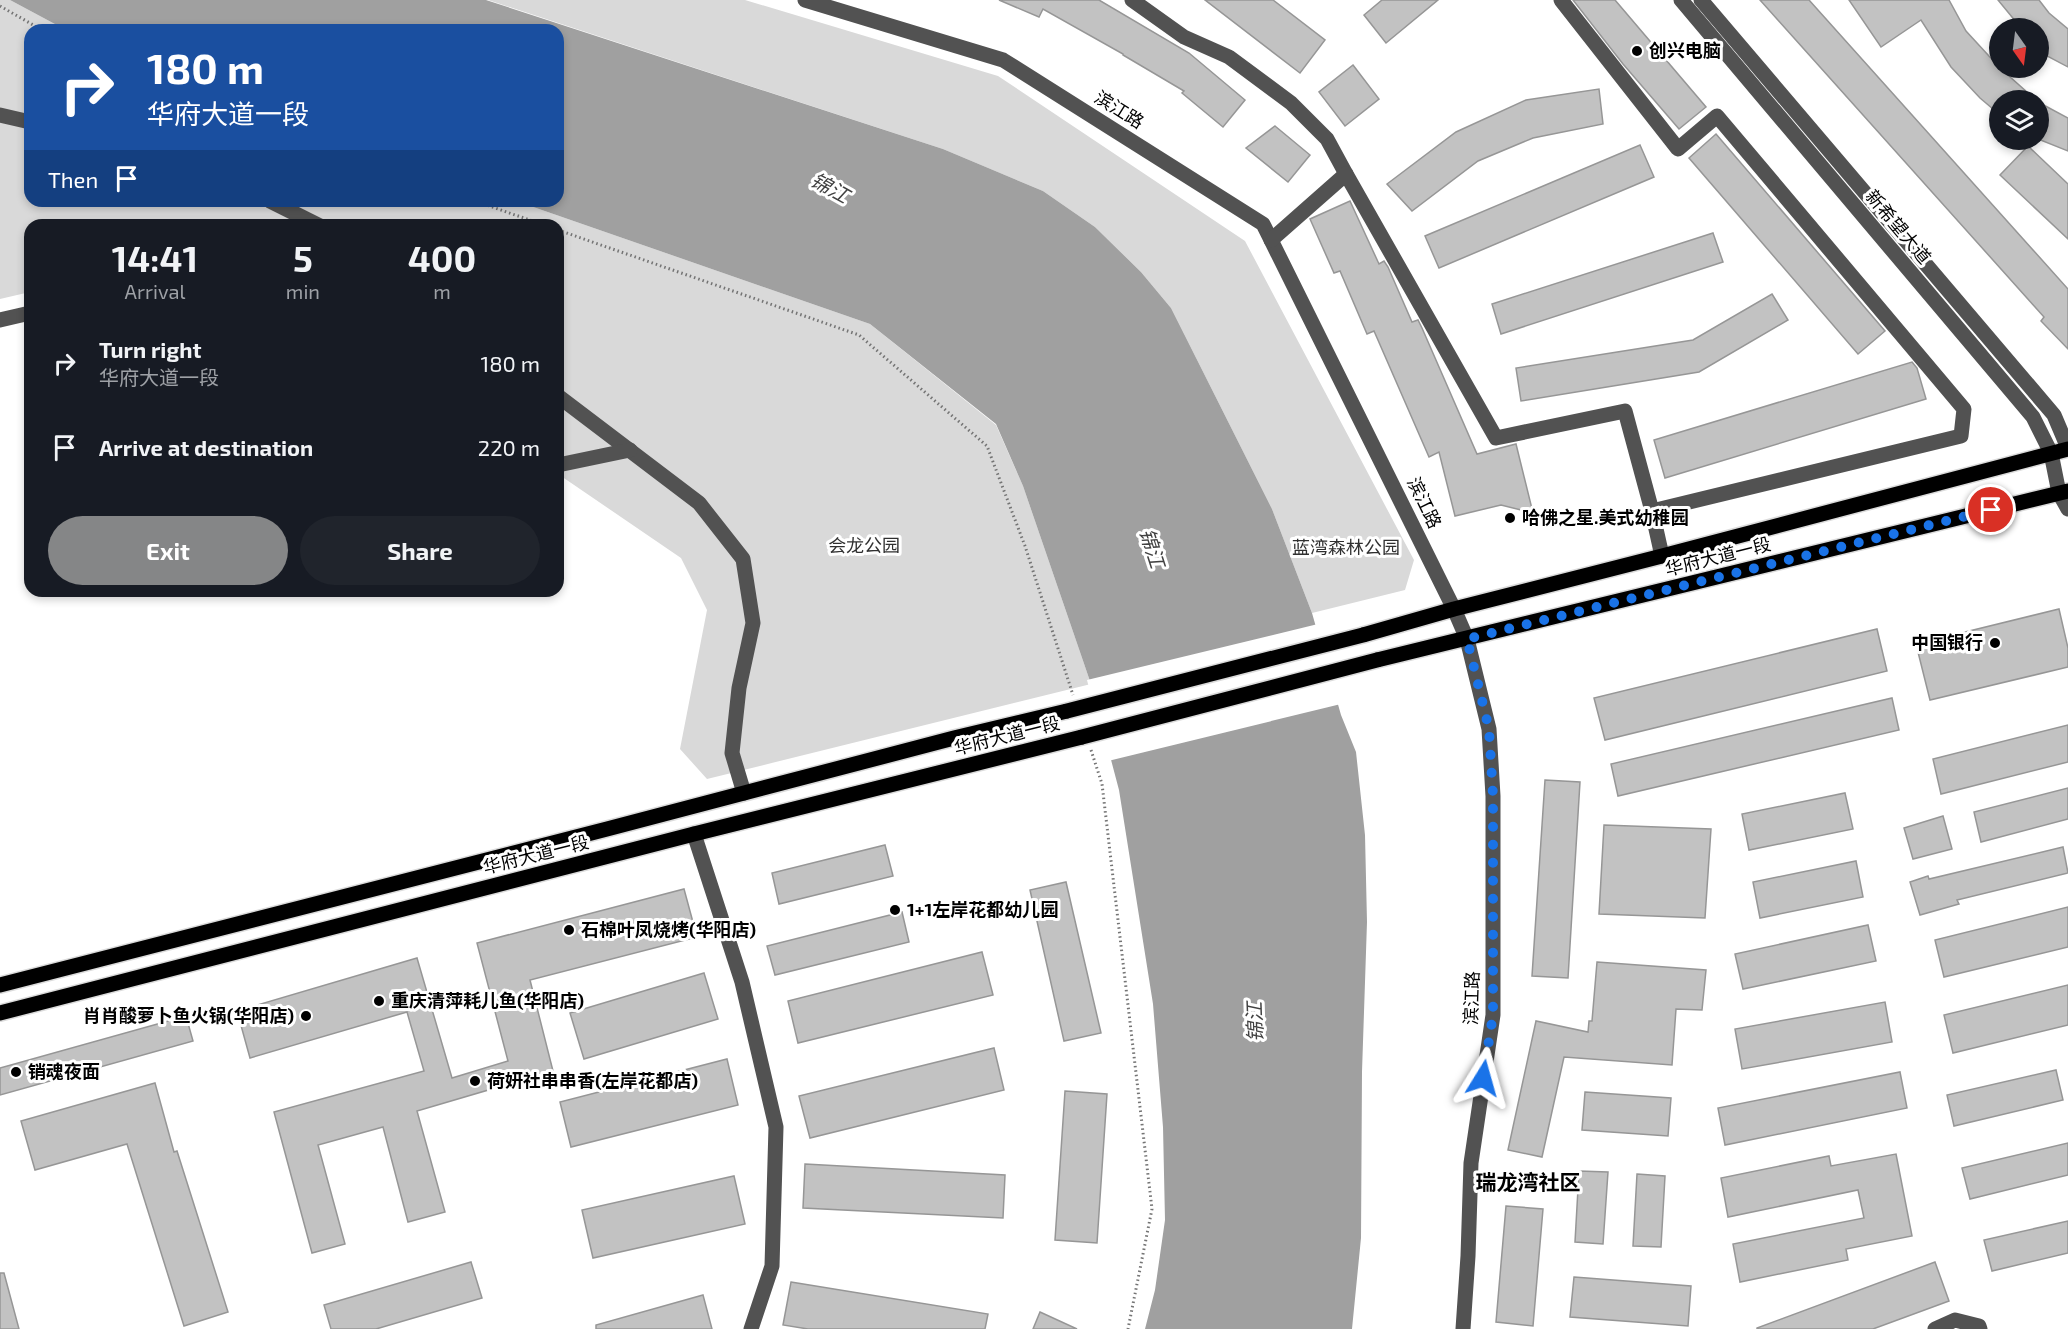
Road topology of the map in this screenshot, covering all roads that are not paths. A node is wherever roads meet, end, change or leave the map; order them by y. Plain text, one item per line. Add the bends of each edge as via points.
1 (806, 0) edge
2 (1132, 0) edge
3 (1561, 0) edge
4 (1681, 0) edge
5 (1701, 0) edge
6 (0, 115) edge
7 (24, 121) edge
8 (1346, 174) junction
9 (282, 207) edge
10 (306, 219) edge
11 (1271, 240) junction
12 (24, 314) edge
13 (0, 320) edge
14 (564, 400) edge
15 (2068, 448) edge
16 (630, 450) junction
17 (2051, 453) junction
18 (564, 464) edge
19 (2064, 492) edge
20 (2068, 509) edge
21 (1652, 511) junction
22 (1662, 556) junction
23 (1454, 609) junction
24 (1467, 639) junction
25 (744, 793) junction
26 (694, 834) junction
27 (0, 985) edge
28 (0, 1013) edge
29 (751, 1329) edge
30 (1463, 1329) edge
31 (1935, 1329) edge
32 (1980, 1329) edge

1 - 11 street, 滨江路 via 1004,60 1263,224
2 - 8 street via 1184,37 1230,57 1292,103 1327,139
3 - 21 street via 1678,149 1717,116 1964,409 1961,436
4 - 17 street, 新希望大道 via 2026,408
5 - 15 street via 2054,415
6 - 7 street
8 - 11 street
8 - 21 street via 1496,438 1625,411
9 - 10 street
11 - 23 street, 滨江路
12 - 13 street
14 - 16 street
15 - 17 main road
16 - 18 street
16 - 25 street via 699,502 743,559 753,623 739,688 732,753
17 - 19 street, 新希望大道
17 - 22 main road
19 - 20 street, 新希望大道
19 - 24 main road, 华府大道一段
21 - 22 street
22 - 23 main road
23 - 24 street, 滨江路
23 - 25 main road, bridge
24 - 26 main road, 华府大道一段, bridge via 1377,660 1087,744
24 - 30 street, 滨江路 via 1489,729 1493,796 1493,1015 1471,1163
25 - 27 main road
26 - 28 main road, 华府大道一段
26 - 29 street via 742,982 776,1127 772,1266
31 - 32 street via 1955,1320

